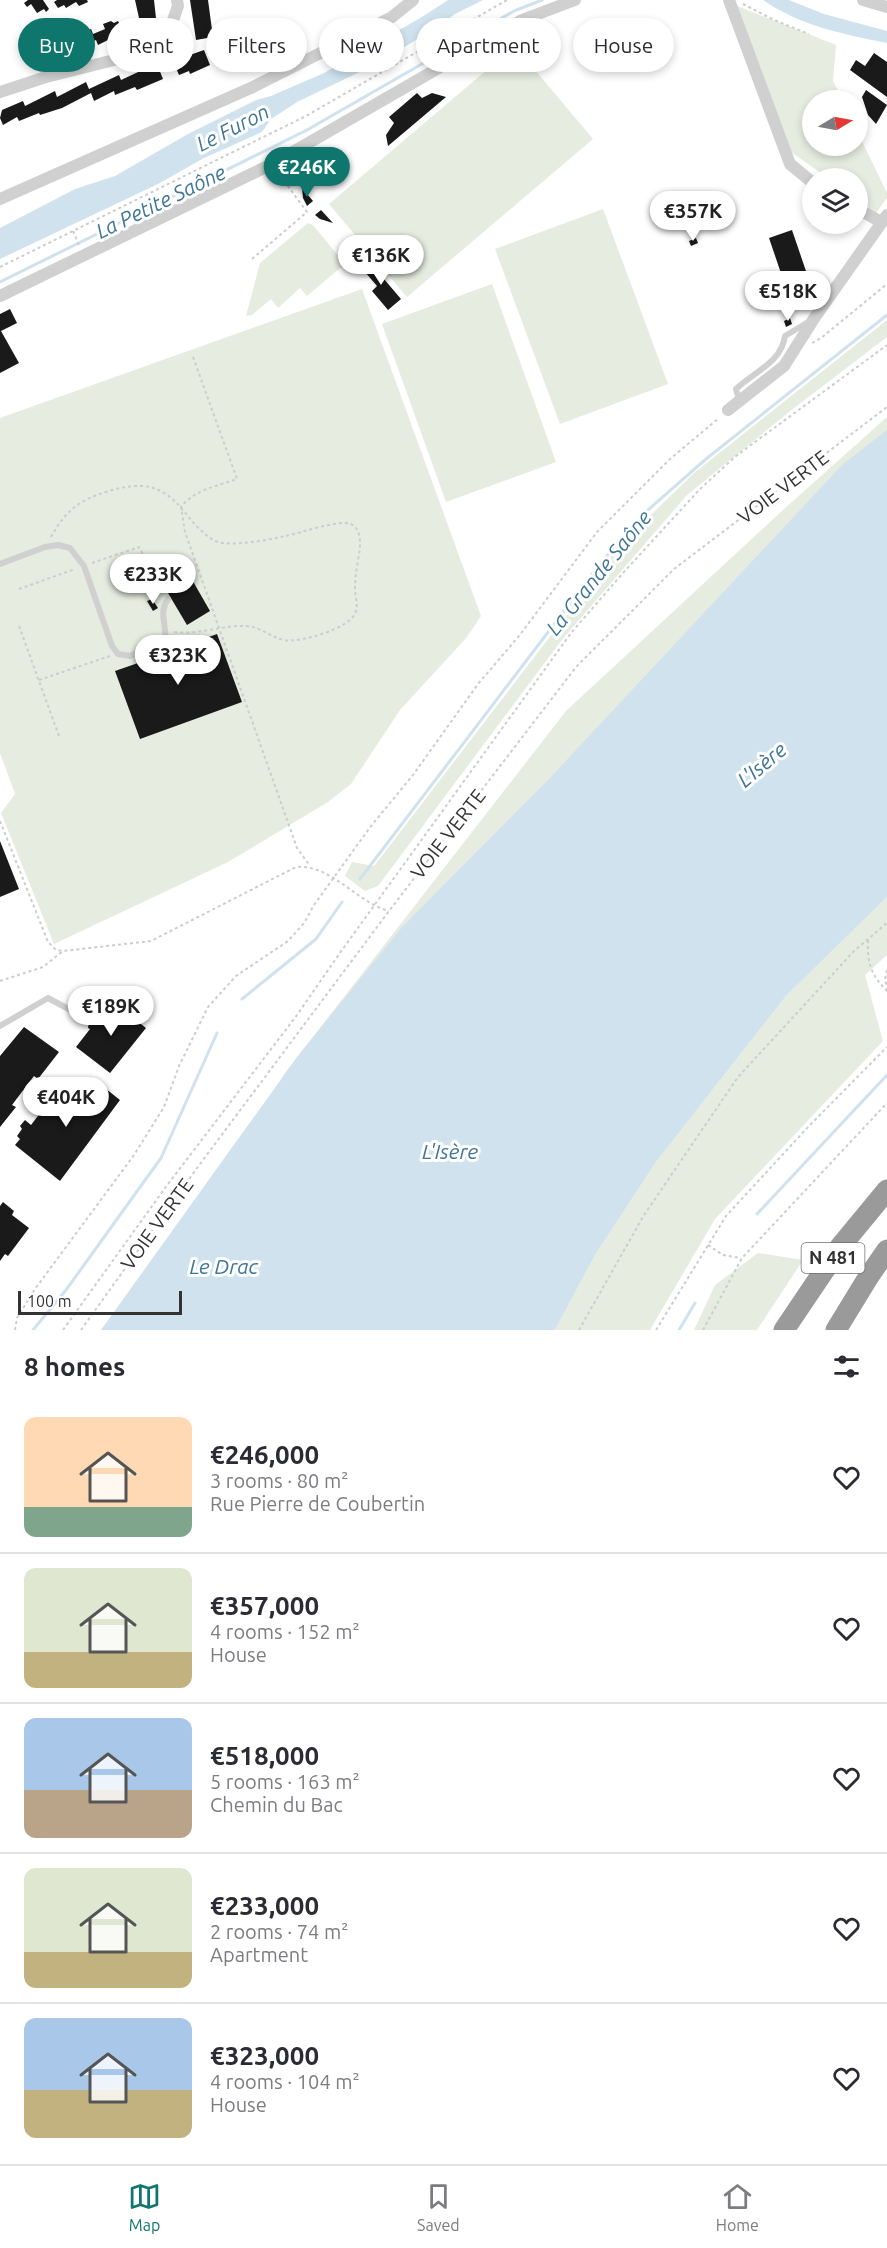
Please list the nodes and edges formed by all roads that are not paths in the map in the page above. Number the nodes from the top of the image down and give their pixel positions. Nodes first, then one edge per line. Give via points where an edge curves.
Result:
1 (177, 0) edge
2 (413, 0) edge
3 (576, 0) edge
4 (729, 0) edge
5 (863, 0) edge
6 (887, 7) edge
7 (0, 92) edge
8 (802, 174) edge
9 (0, 199) edge
10 (868, 212) edge
11 (884, 218) edge
12 (0, 296) edge
13 (815, 317) junction
14 (739, 400) junction
15 (728, 410) road end
16 (0, 564) edge
17 (168, 599) road end
18 (76, 1013) dead end
19 (0, 1026) edge
20 (887, 1190) edge
21 (887, 1196) edge
22 (887, 1250) edge
23 (784, 1330) edge
24 (802, 1330) edge
25 (837, 1330) edge

1 - 7 street via 167,37 134,55
2 - 9 street via 392,17 253,87
3 - 12 street via 522,20 272,164
4 - 8 street via 790,164
5 - 6 street
10 - 11 street
11 - 13 street
13 - 14 street via 784,366
13 - 14 lane via 785,336 777,358 736,389
14 - 15 street
16 - 17 lane via 45,547 70,548 84,566 118,654 130,656 163,642 166,634 162,614
18 - 19 lane via 48,998
20 - 23 highway, N 481 via 840,1247
21 - 24 highway
22 - 25 highway

